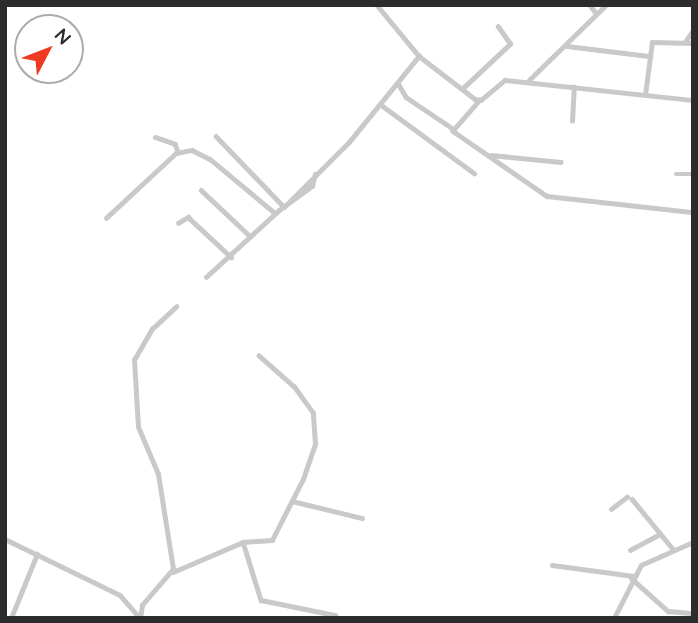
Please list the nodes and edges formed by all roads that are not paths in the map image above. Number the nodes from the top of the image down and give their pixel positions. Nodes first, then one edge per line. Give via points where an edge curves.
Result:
1 (377, 5) edge
2 (590, 5) edge
3 (606, 5) edge
4 (596, 13) junction
5 (498, 27) dead end
6 (693, 30) edge
7 (685, 42) junction
8 (693, 43) edge
9 (566, 46) junction
10 (650, 56) junction
11 (419, 57) junction
12 (399, 81) junction
13 (528, 81) junction
14 (574, 87) junction
15 (462, 89) junction
16 (645, 95) junction
17 (481, 100) junction
18 (693, 100) edge
19 (380, 104) junction
20 (572, 121) dead end
21 (452, 128) junction
22 (216, 136) dead end
23 (155, 138) dead end
24 (178, 152) junction
25 (490, 155) junction
26 (561, 162) dead end
27 (474, 173) dead end
28 (676, 174) dead end
29 (693, 174) edge
30 (201, 190) dead end
31 (284, 207) junction
32 (693, 212) edge
33 (275, 213) junction
34 (106, 218) dead end
35 (178, 223) dead end
36 (249, 235) dead end
37 (230, 257) junction
38 (206, 277) dead end
39 (176, 307) dead end
40 (259, 356) dead end
41 (292, 501) junction
42 (611, 509) dead end
43 (362, 518) dead end
44 (660, 534) junction
45 (5, 540) edge
46 (243, 542) junction
47 (693, 542) edge
48 (673, 549) junction
49 (630, 550) dead end
50 (37, 554) junction
51 (552, 565) dead end
52 (172, 572) junction
53 (632, 577) junction
54 (142, 605) junction
55 (132, 606) junction
56 (693, 613) edge
57 (335, 615) dead end
58 (11, 618) edge
59 (139, 618) edge
60 (614, 618) edge

1 - 11 street
2 - 4 street
3 - 4 street
4 - 9 street
5 - 15 street via 510,44
6 - 7 street
7 - 8 street
7 - 10 street via 654,40
9 - 10 street
9 - 13 street
10 - 16 street
11 - 12 street
11 - 15 street
12 - 19 street
12 - 21 street via 406,97
13 - 14 street
13 - 17 street via 503,81
14 - 16 street
14 - 20 street
15 - 17 street
16 - 18 street
17 - 21 street
19 - 27 street
19 - 31 street
21 - 25 street
22 - 31 street
23 - 24 street via 175,144
24 - 33 street via 192,150 210,159
24 - 34 street
25 - 26 street
25 - 32 street via 547,196
28 - 29 street
30 - 36 street
31 - 33 street
33 - 37 street
35 - 37 street via 188,217
37 - 38 street
39 - 52 street via 137,351 133,374 138,428 158,474
40 - 41 street via 294,387 313,412 315,444
41 - 43 street
41 - 46 street via 276,536
42 - 44 street via 630,498
44 - 48 street
44 - 49 street
45 - 50 street
46 - 52 street
46 - 57 street via 261,600
47 - 48 street
48 - 53 street via 641,565
50 - 55 street via 120,595
50 - 58 street
51 - 53 street
52 - 54 street
53 - 56 street via 668,611
53 - 60 street
54 - 55 street
54 - 59 street
55 - 59 street

